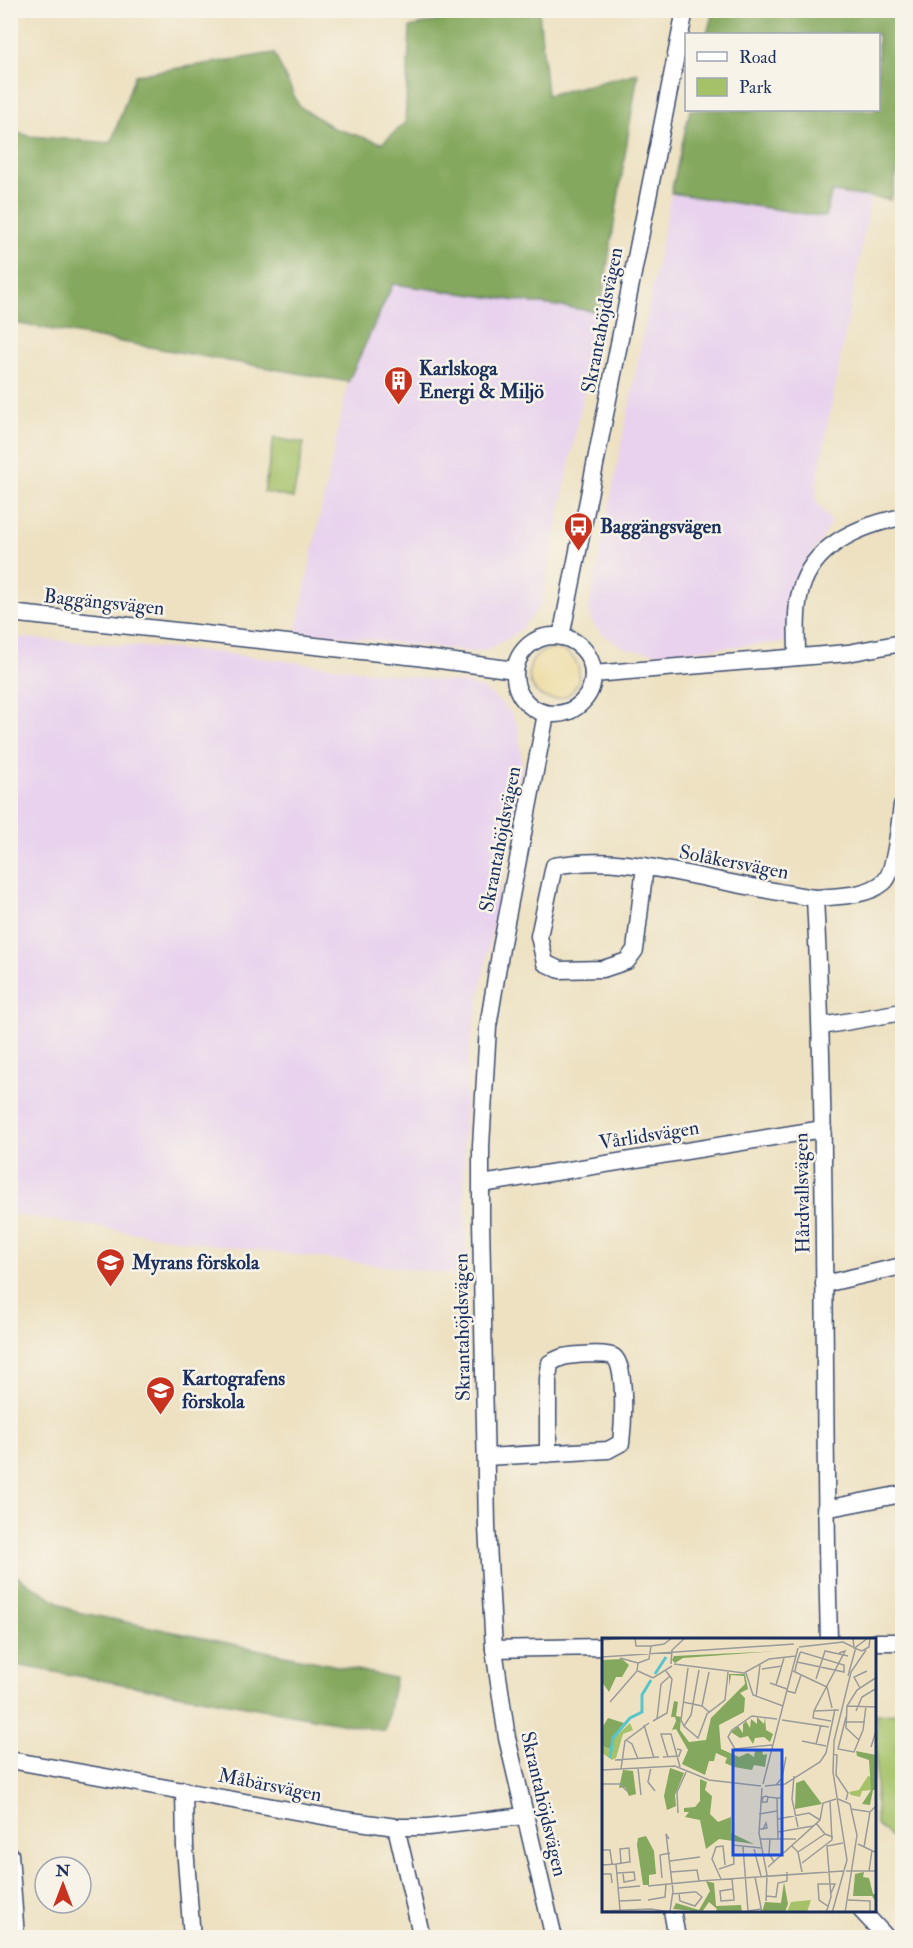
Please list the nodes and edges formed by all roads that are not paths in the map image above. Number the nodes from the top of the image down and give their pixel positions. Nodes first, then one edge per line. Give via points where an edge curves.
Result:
1 (685, 10) edge
2 (903, 517) edge
3 (10, 613) edge
4 (561, 637) junction
5 (903, 644) edge
6 (797, 657) junction
7 (515, 670) junction
8 (593, 674) junction
9 (546, 714) junction
10 (903, 805) edge
11 (645, 866) junction
12 (815, 898) junction
13 (903, 1012) edge
14 (822, 1026) junction
15 (823, 1129) junction
16 (482, 1184) junction
17 (903, 1266) edge
18 (824, 1284) junction
19 (548, 1454) junction
20 (486, 1457) junction
21 (903, 1494) edge
22 (825, 1509) junction
23 (828, 1638) edge
24 (877, 1642) edge
25 (903, 1642) edge
26 (602, 1647) edge
27 (494, 1649) junction
28 (10, 1760) edge
29 (184, 1790) junction
30 (524, 1816) junction
31 (396, 1827) junction
32 (10, 1854) edge
33 (672, 1912) edge
34 (862, 1912) edge
35 (16, 1938) edge
36 (192, 1938) edge
37 (422, 1938) edge
38 (554, 1938) edge
39 (676, 1938) edge
40 (887, 1938) edge

1 - 4 street, Skrantahöjdsvägen
2 - 6 street via 840,538 814,563 799,596
3 - 7 street, Baggängsvägen
4 - 7 street via 531,643 520,655
4 - 8 street via 583,649
5 - 6 street
6 - 8 street
7 - 9 street via 515,683 524,700
8 - 9 street via 590,691 578,706 559,714
9 - 16 street, Skrantahöjdsvägen via 488,1027
10 - 12 street via 886,881 870,891
11 - 11 street, Solåkersvägen via 612,862 554,866 539,936 545,963 560,970 603,969 627,961 635,950
11 - 12 street, Solåkersvägen
12 - 14 street, Hårdvallsvägen
13 - 14 street
14 - 15 street, Hårdvallsvägen
15 - 16 street, Vårlidsvägen
15 - 18 street, Hårdvallsvägen
16 - 20 street, Skrantahöjdsvägen
17 - 18 street
18 - 22 street, Hårdvallsvägen
19 - 19 street via 608,1450 621,1443 621,1369 615,1358 608,1354 564,1357 550,1363
19 - 20 street
20 - 27 street, Skrantahöjdsvägen
21 - 22 street
22 - 23 street, Hårdvallsvägen
24 - 25 street
26 - 27 street
27 - 30 street, Skrantahöjdsvägen
28 - 29 street, Måbärsvägen
29 - 31 street, Måbärsvägen
29 - 36 street
30 - 31 street, Måbärsvägen
30 - 38 street, Skrantahöjdsvägen
31 - 37 street
32 - 35 street
33 - 39 street
34 - 40 street

